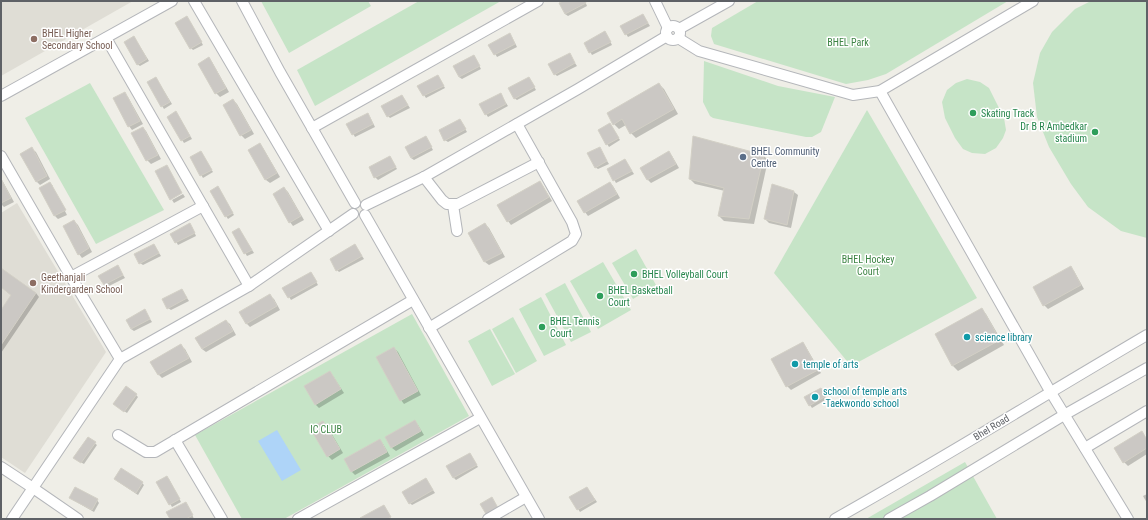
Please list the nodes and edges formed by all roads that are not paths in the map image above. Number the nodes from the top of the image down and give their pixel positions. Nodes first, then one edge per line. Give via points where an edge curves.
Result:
1 (172, 1) edge
2 (194, 1) edge
3 (242, 1) edge
4 (538, 1) edge
5 (655, 1) edge
6 (729, 1) edge
7 (1033, 1) edge
8 (668, 32) junction
9 (679, 34) junction
10 (106, 38) junction
11 (880, 91) junction
12 (1, 96) edge
13 (517, 124) junction
14 (312, 128) junction
15 (1, 156) edge
16 (539, 162) junction
17 (424, 177) junction
18 (355, 203) junction
19 (453, 205) junction
20 (203, 206) junction
21 (365, 210) junction
22 (353, 214) junction
23 (329, 231) junction
24 (457, 231) dead end
25 (71, 277) junction
26 (248, 286) junction
27 (413, 300) junction
28 (429, 328) junction
29 (1147, 335) edge
30 (120, 359) junction
31 (1147, 368) edge
32 (1050, 391) junction
33 (1147, 411) edge
34 (1064, 415) junction
35 (480, 418) junction
36 (118, 435) dead end
37 (176, 440) junction
38 (1085, 448) junction
39 (1, 467) edge
40 (33, 488) junction
41 (526, 497) junction
42 (12, 519) edge
43 (78, 519) edge
44 (222, 519) edge
45 (298, 519) edge
46 (488, 519) edge
47 (539, 519) edge
48 (835, 519) edge
49 (889, 519) edge
50 (1128, 519) edge

1 - 10 street
2 - 23 street
3 - 14 street
4 - 14 street
5 - 8 street
6 - 9 street
7 - 11 street
8 - 9 street via 671,26 675,26
8 - 13 street
9 - 11 street via 698,52 853,96
10 - 12 street
10 - 20 street
11 - 32 street
13 - 16 street
13 - 17 street
14 - 18 street
15 - 25 street
16 - 19 street via 464,202
16 - 28 street via 572,222 576,234 572,241
17 - 19 street via 442,200
17 - 21 street
18 - 21 street via 362,202
18 - 22 street via 352,207
19 - 24 street
20 - 25 street
20 - 26 street
21 - 22 street via 362,216 357,217
21 - 27 street
22 - 23 street
23 - 26 street
25 - 30 street
26 - 30 street
27 - 28 street
27 - 37 street
28 - 35 street
29 - 32 street, Bhel Road
30 - 40 street
31 - 34 street
32 - 34 street
32 - 48 street, Bhel Road
33 - 38 street
34 - 38 street
34 - 49 street
35 - 41 street
35 - 45 street
36 - 37 street via 146,452 156,452
37 - 44 street
38 - 50 street
39 - 40 street
40 - 42 street
40 - 43 street
41 - 46 street
41 - 47 street

